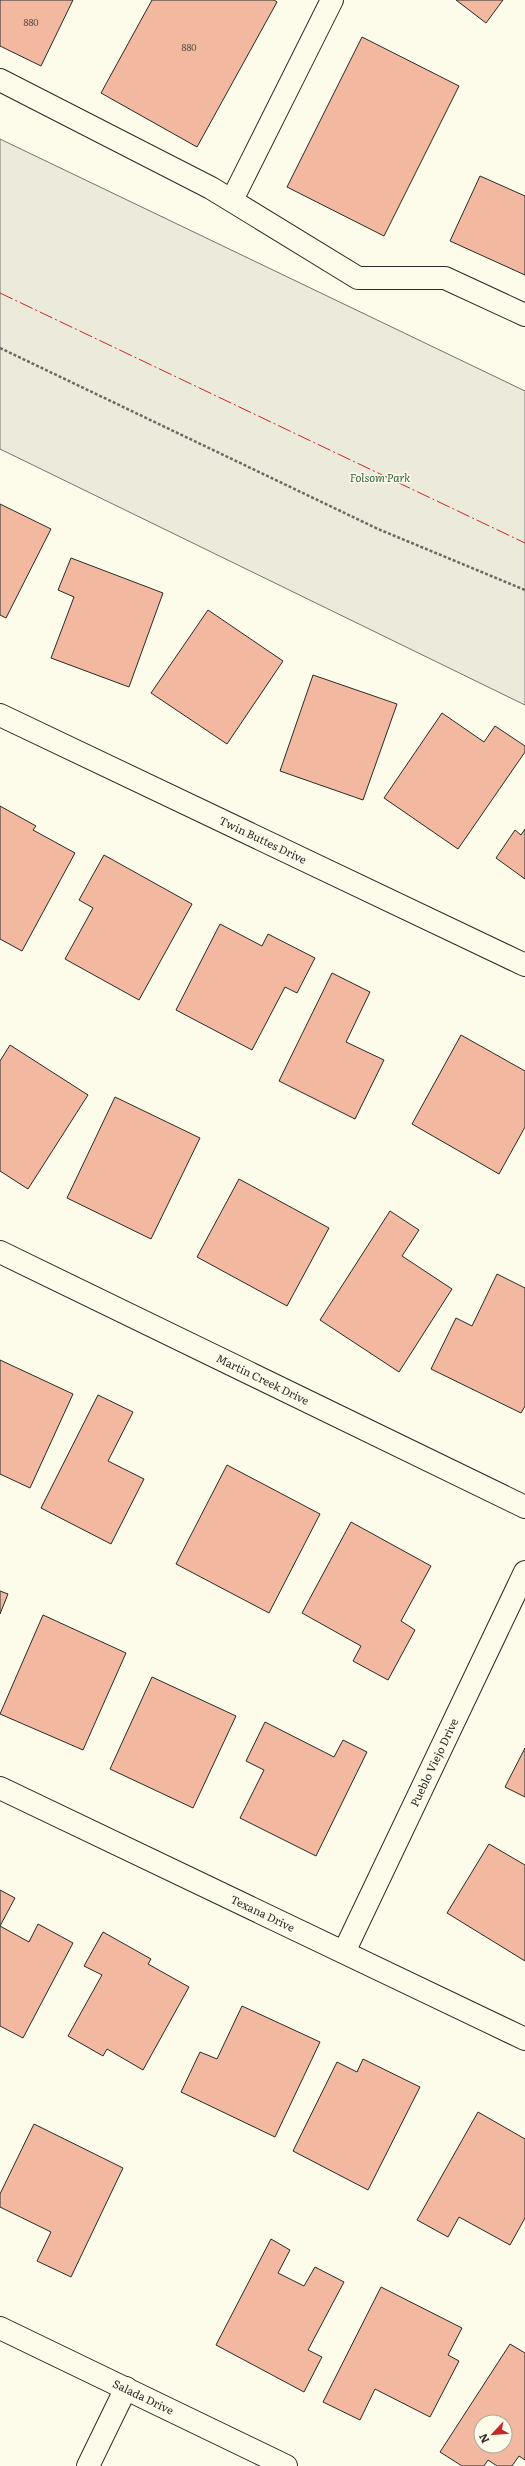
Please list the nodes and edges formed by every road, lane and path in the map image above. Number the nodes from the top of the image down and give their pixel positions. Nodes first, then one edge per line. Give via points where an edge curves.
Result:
1 (332, 0) edge
2 (0, 80) edge
3 (232, 200) junction
4 (525, 315) edge
5 (0, 348) edge
6 (525, 590) edge
7 (0, 715) edge
8 (525, 965) edge
9 (0, 1252) edge
10 (525, 1507) edge
11 (525, 1572) edge
12 (0, 1788) edge
13 (344, 1952) junction
14 (525, 2039) edge
15 (0, 2328) edge
16 (126, 2388) junction
17 (88, 2466) edge
18 (286, 2466) edge

1 - 3 street
2 - 3 street
3 - 4 street via 358,278 445,278
5 - 6 path via 378,529
7 - 8 street, Twin Buttes Drive
9 - 10 street, Martin Creek Drive
11 - 13 street, Pueblo Viejo Drive
12 - 13 street, Texana Drive
13 - 14 street, Texana Drive
15 - 16 street, Salada Drive
16 - 17 street
16 - 18 street, Salada Drive

